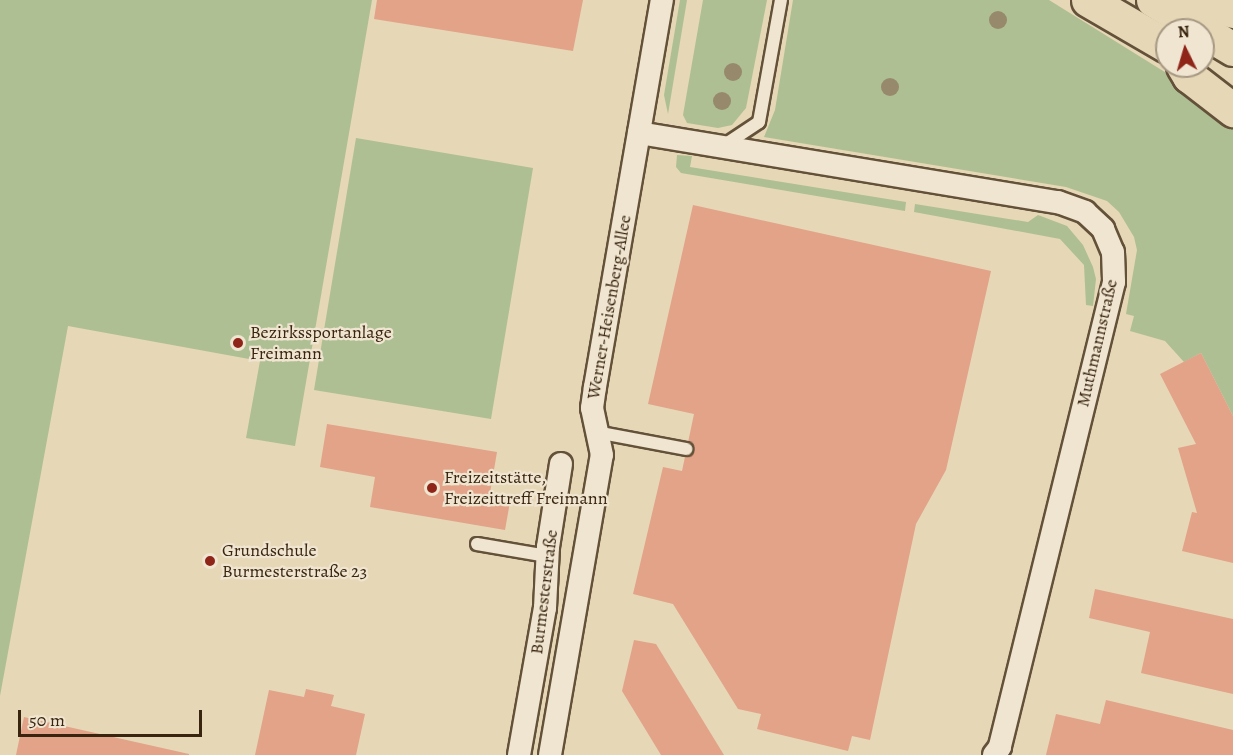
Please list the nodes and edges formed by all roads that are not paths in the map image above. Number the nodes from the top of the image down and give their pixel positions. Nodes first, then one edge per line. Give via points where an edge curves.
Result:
1 (662, 0) edge
2 (781, 0) edge
3 (1088, 0) edge
4 (1153, 0) edge
5 (1199, 0) edge
6 (1233, 11) edge
7 (1182, 18) edge
8 (1215, 38) edge
9 (1155, 39) edge
10 (1233, 50) edge
11 (1215, 71) edge
12 (1192, 78) edge
13 (1233, 80) edge
14 (1233, 110) edge
15 (639, 133) junction
16 (722, 147) junction
17 (596, 432) junction
18 (686, 449) dead end
19 (561, 464) dead end
20 (477, 544) dead end
21 (547, 556) junction
22 (999, 752) edge
23 (519, 755) edge
24 (550, 755) edge

1 - 15 street, Werner-Heisenberg-Allee
2 - 16 lane via 759,122
3 - 9 highway
4 - 7 highway
5 - 6 highway
8 - 10 highway
11 - 13 highway
12 - 14 highway
15 - 16 street, Muthmannstraße
15 - 17 street, Werner-Heisenberg-Allee via 593,397
16 - 22 street, Muthmannstraße via 1058,202 1085,212 1103,230 1113,252 1114,282
17 - 18 lane
17 - 24 street, Werner-Heisenberg-Allee via 602,455
19 - 21 street, Burmesterstraße
20 - 21 lane
21 - 23 street, Burmesterstraße via 545,608

